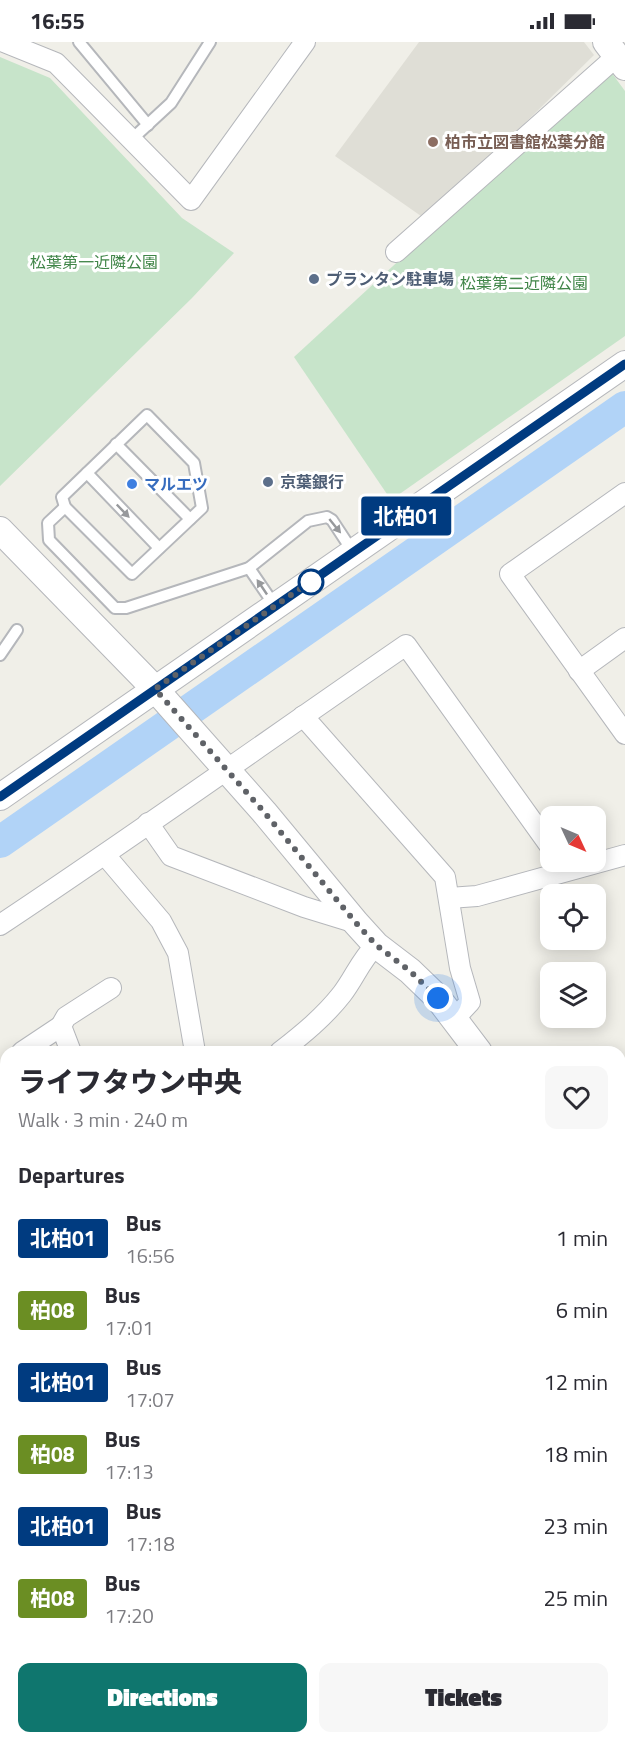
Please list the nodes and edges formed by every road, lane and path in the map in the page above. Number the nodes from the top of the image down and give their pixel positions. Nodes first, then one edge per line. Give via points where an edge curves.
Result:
1 (4, 42) edge
2 (79, 42) edge
3 (210, 42) edge
4 (306, 42) edge
5 (616, 55) edge
6 (148, 125) junction
7 (131, 140) junction
8 (396, 252) dead end
9 (625, 364) edge
10 (116, 444) junction
11 (87, 473) junction
12 (625, 493) edge
13 (65, 507) junction
14 (190, 519) junction
15 (0, 530) edge
16 (159, 548) junction
17 (353, 552) junction
18 (249, 568) junction
19 (275, 606) junction
20 (17, 630) dead end
21 (625, 638) edge
22 (0, 655) edge
23 (579, 670) junction
24 (162, 698) junction
25 (303, 716) junction
26 (625, 734) edge
27 (225, 769) junction
28 (0, 797) edge
29 (148, 823) junction
30 (540, 832) edge
31 (105, 855) junction
32 (625, 855) edge
33 (606, 858) edge
34 (547, 872) edge
35 (449, 898) junction
36 (356, 923) junction
37 (0, 925) edge
38 (376, 945) junction
39 (111, 988) dead end
40 (455, 1018) junction
41 (61, 1026) junction
42 (31, 1046) edge
43 (69, 1046) edge
44 (194, 1046) edge
45 (288, 1046) edge
46 (475, 1046) edge

1 - 7 street via 56,63
2 - 6 lane
3 - 6 lane via 171,104
4 - 7 street via 191,200
5 - 8 street
6 - 7 lane
9 - 17 street
10 - 11 lane
10 - 14 lane
10 - 14 lane via 147,415 195,463 202,508
11 - 13 lane via 62,497
11 -> 16 lane
12 - 23 street via 510,574
13 - 16 lane via 132,574
13 - 18 lane via 48,523 49,540 116,608
14 - 16 lane
15 - 24 street
18 -> 17 lane via 308,521 327,517
17 - 19 street
19 -> 18 lane
19 - 24 street
20 - 22 lane
21 - 23 street
23 - 26 street
24 - 27 street
24 - 28 street
25 - 27 street
25 - 30 street via 406,645
25 - 35 street via 445,878
27 - 29 street
27 - 36 street
29 - 31 street
29 - 36 street via 171,856
31 - 37 street
31 - 44 street via 161,921 178,953
32 - 33 street
34 - 35 street via 477,896
35 - 40 street via 460,968 470,1002
36 - 38 street
38 - 40 street via 410,971
38 - 45 street via 361,960 330,1008
39 - 41 street via 66,1017
40 - 46 street
41 - 42 street
41 - 43 street

